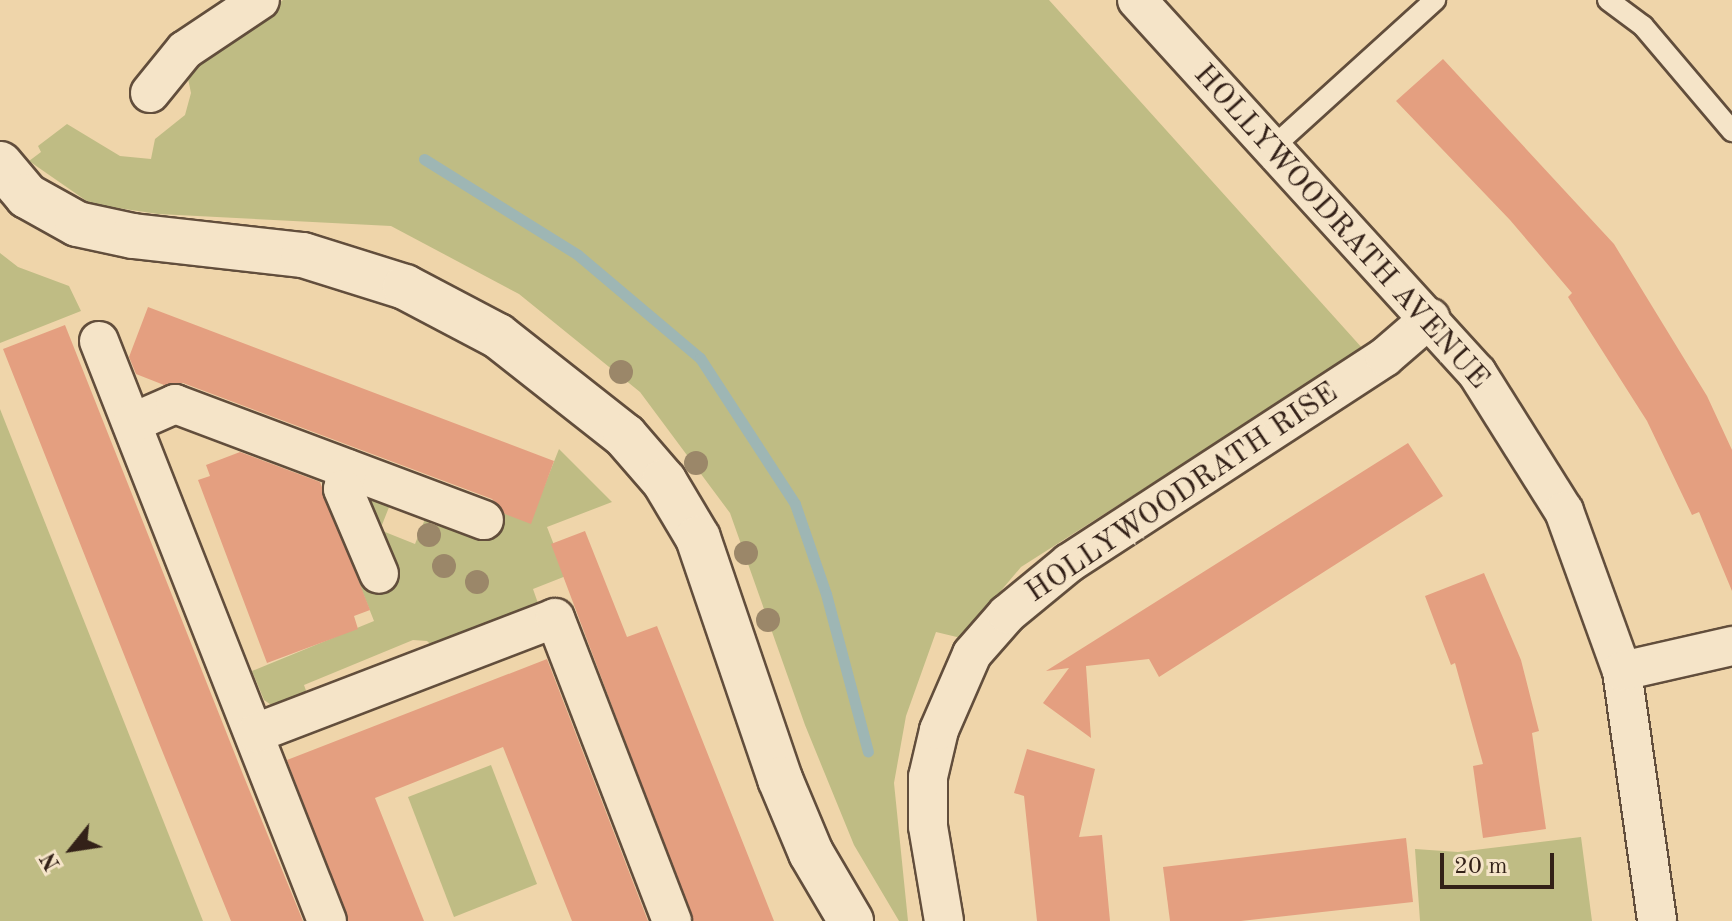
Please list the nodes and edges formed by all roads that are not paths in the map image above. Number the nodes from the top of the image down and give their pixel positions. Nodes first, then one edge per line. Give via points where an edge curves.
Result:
1 (260, 0) edge
2 (1137, 0) edge
3 (1435, 0) edge
4 (1608, 0) edge
5 (150, 93) dead end
6 (1732, 131) edge
7 (1273, 147) junction
8 (0, 164) edge
9 (1430, 318) junction
10 (99, 341) dead end
11 (132, 423) junction
12 (347, 469) junction
13 (484, 520) dead end
14 (379, 574) dead end
15 (1732, 646) edge
16 (1622, 671) junction
17 (256, 733) junction
18 (839, 917) edge
19 (327, 921) edge
20 (672, 921) edge
21 (944, 921) edge
22 (1657, 921) edge

1 - 5 street via 185,50
2 - 7 street, HOLLYWOODRATH AVENUE
3 - 7 lane
4 - 6 lane via 1643,26
7 - 9 street, HOLLYWOODRATH AVENUE
8 - 18 main road via 27,196 77,224 133,236 303,255 405,287 498,336 625,436 664,481 698,538 780,779
9 - 16 street, HOLLYWOODRATH AVENUE via 1477,373 1564,511
9 - 21 street, HOLLYWOODRATH RISE via 1385,357 1069,563 1007,614 972,654 939,730 928,777 928,826
10 - 11 street
11 - 12 street via 175,404
11 - 17 street
12 - 13 street
12 - 14 street via 343,489
15 - 16 street
16 - 22 street, HOLLYWOODRATH AVENUE
17 - 19 street
17 - 20 street via 555,618

